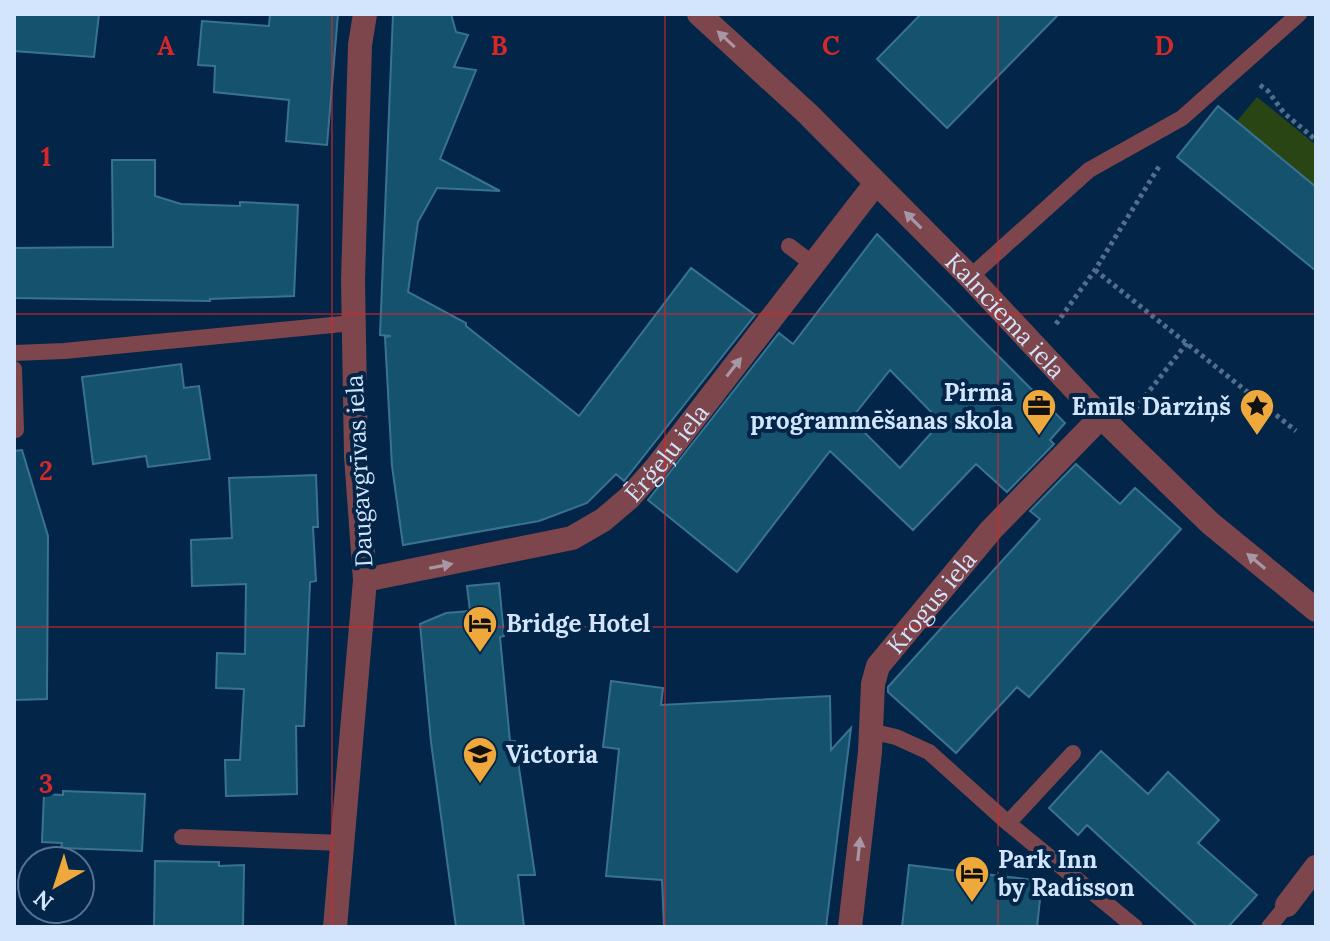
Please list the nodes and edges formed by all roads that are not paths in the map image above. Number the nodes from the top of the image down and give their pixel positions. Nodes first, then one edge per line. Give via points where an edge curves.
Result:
1 (365, 14) edge
2 (699, 14) edge
3 (1299, 14) edge
4 (876, 183) junction
5 (789, 246) dead end
6 (813, 264) junction
7 (970, 277) junction
8 (353, 323) junction
9 (14, 353) edge
10 (14, 369) edge
11 (1101, 417) junction
12 (16, 430) dead end
13 (365, 580) junction
14 (1316, 610) edge
15 (870, 731) junction
16 (1073, 753) dead end
17 (1008, 823) junction
18 (182, 837) dead end
19 (343, 843) junction
20 (1316, 867) edge
21 (1287, 905) joint
22 (335, 927) edge
23 (850, 927) edge
24 (1135, 927) edge
25 (1269, 927) edge

1 - 8 street, Daugavgrīvas iela
4 -> 2 street, Kalnciema iela
3 - 7 lane via 1182,118 1089,170
4 - 6 street, Ērģeļu iela
7 -> 4 street, Kalnciema iela
5 - 6 lane
13 -> 6 street, Ērģeļu iela via 541,546 572,538 603,520 655,469
7 - 11 street, Kalnciema iela
8 - 9 lane
8 - 13 street, Daugavgrīvas iela
10 - 12 lane
14 -> 11 street, Kalnciema iela via 1210,523
11 - 15 street, Krogus iela via 991,530 888,651 873,684
13 - 19 street, Daugavgrīvas iela
15 - 17 lane via 929,752
23 -> 15 street, Krogus iela
16 - 17 lane
17 - 24 lane
18 - 19 lane
19 - 22 street, Daugavgrīvas iela
20 - 21 street
21 - 25 lane

